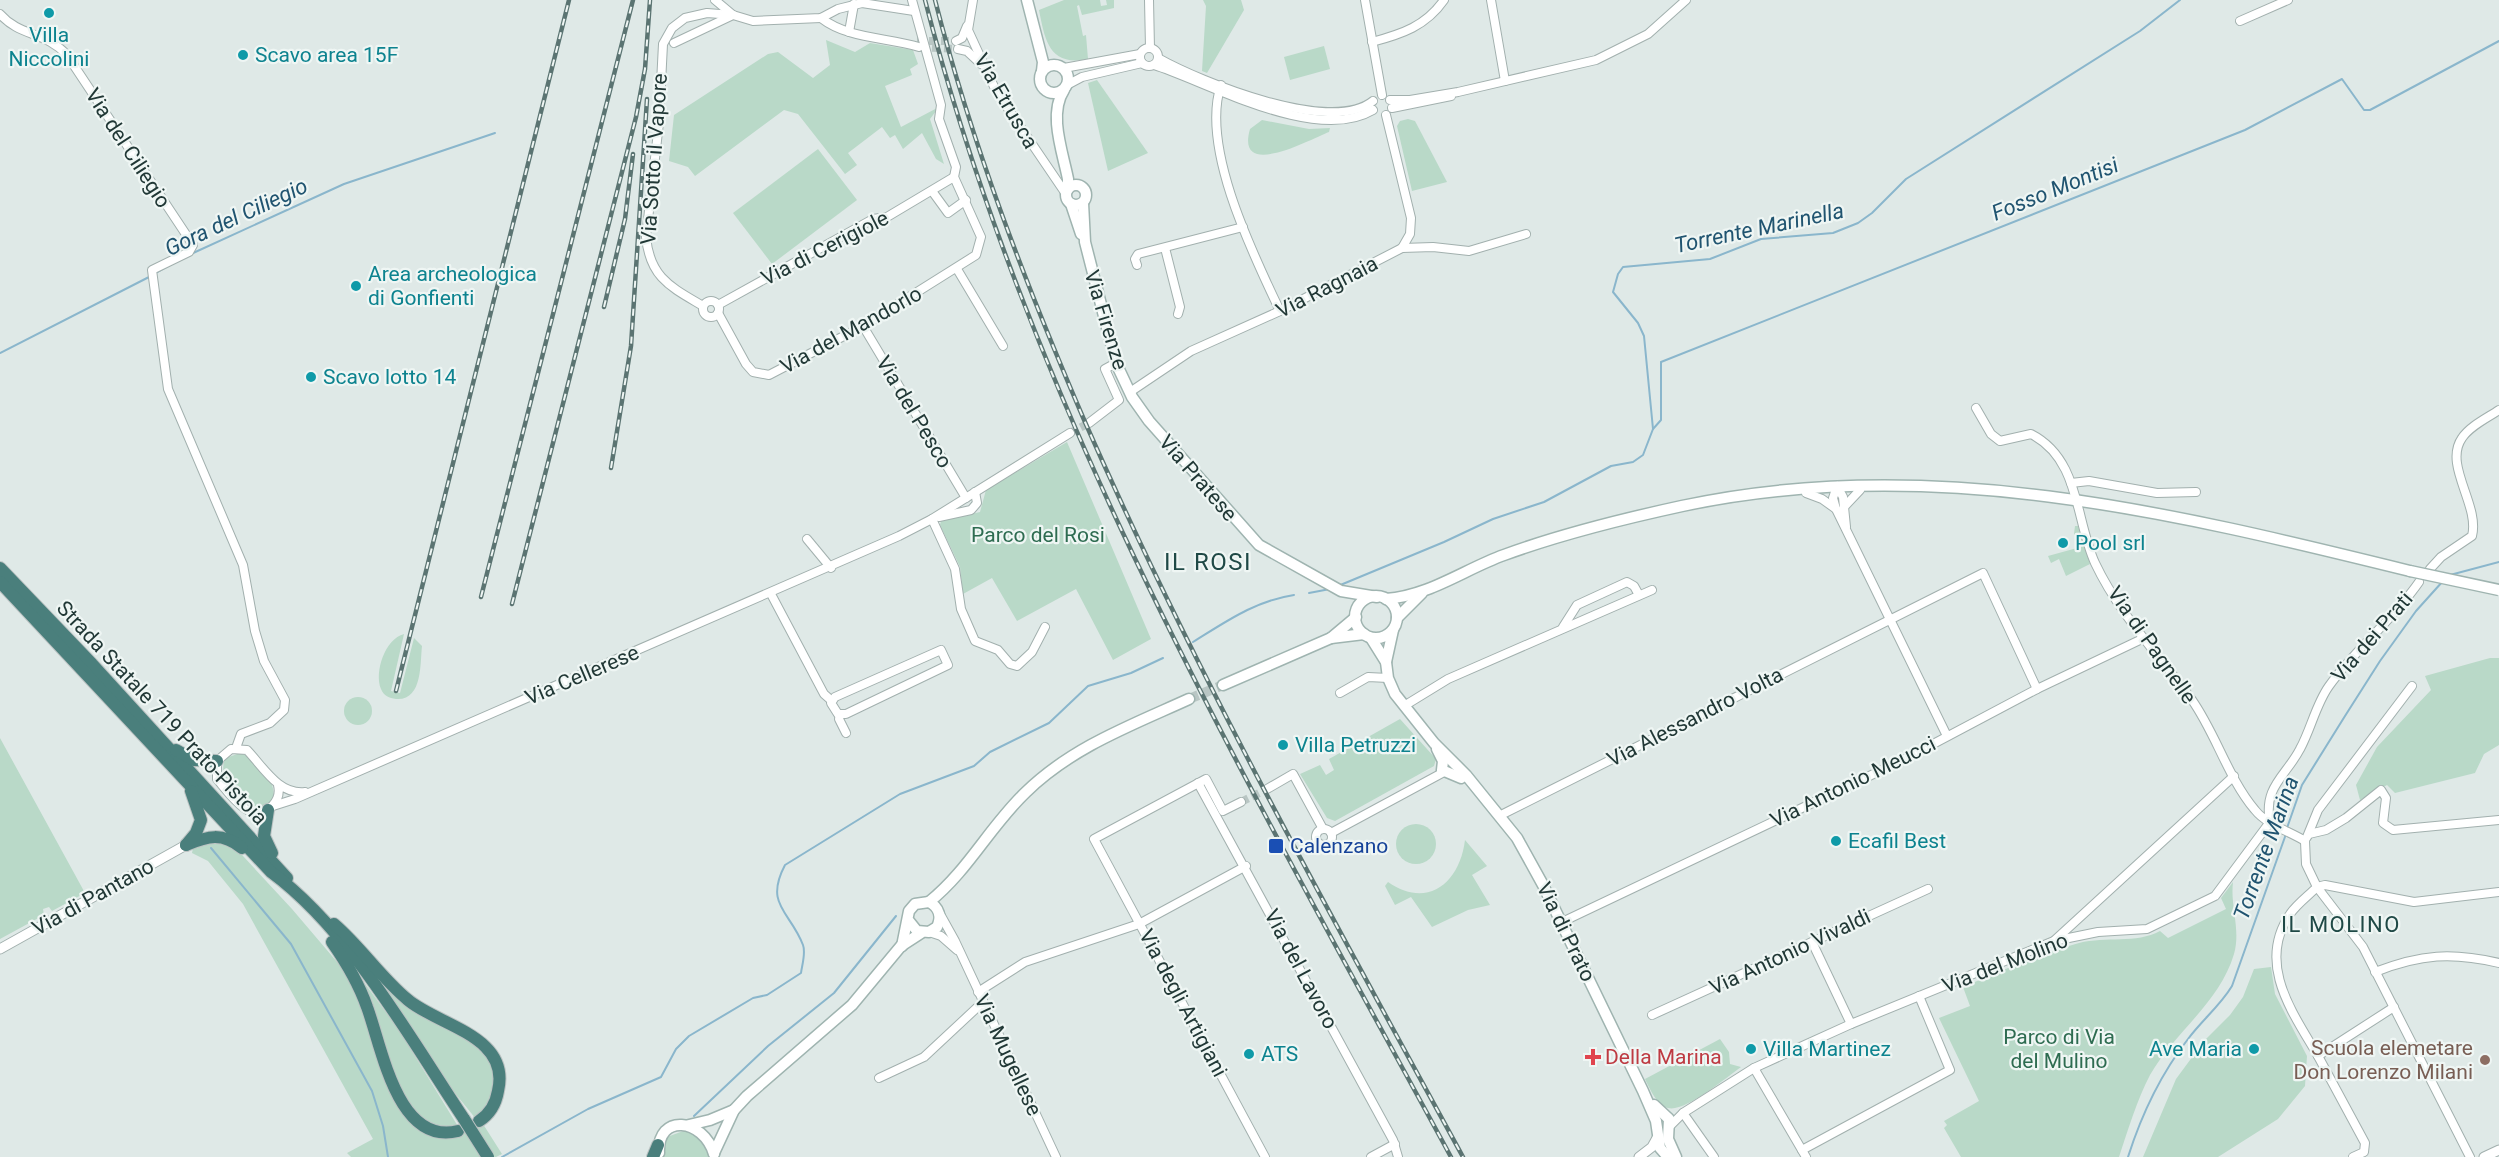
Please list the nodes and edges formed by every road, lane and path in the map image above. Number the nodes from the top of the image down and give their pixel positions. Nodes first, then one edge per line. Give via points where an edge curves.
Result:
1 (714, 0) edge
2 (912, 0) edge
3 (1027, 0) edge
4 (1149, 0) edge
5 (1365, 0) edge
6 (1444, 0) edge
7 (1491, 0) edge
8 (1686, 0) edge
9 (2288, 0) edge
10 (972, 2) edge
11 (854, 4) junction
12 (914, 11) junction
13 (707, 13) junction
14 (0, 14) edge
15 (733, 15) junction
16 (821, 18) junction
17 (2240, 21) dead end
18 (849, 32) junction
19 (1035, 34) junction
20 (1372, 42) junction
21 (674, 43) dead end
22 (918, 44) tunnel mouth
23 (1150, 48) junction
24 (1140, 54) junction
25 (1156, 62) junction
26 (1142, 63) junction
27 (1060, 67) junction
28 (1042, 71) junction
29 (988, 74) junction
30 (1505, 81) junction
31 (1043, 87) junction
32 (1065, 87) junction
33 (1220, 88) junction
34 (1382, 95) junction
35 (1373, 101) junction
36 (1389, 108) junction
37 (1373, 110) junction
38 (1057, 115) junction
39 (1064, 159) junction
40 (954, 177) junction
41 (1080, 186) junction
42 (932, 191) junction
43 (1067, 191) junction
44 (966, 200) junction
45 (1083, 203) junction
46 (1071, 204) junction
47 (1243, 227) junction
48 (1526, 234) dead end
49 (1085, 242) junction
50 (1165, 248) junction
51 (1398, 250) junction
52 (1137, 265) dead end
53 (957, 269) junction
54 (703, 306) junction
55 (1280, 311) junction
56 (716, 312) junction
57 (1179, 314) dead end
58 (862, 327) junction
59 (1003, 346) dead end
60 (1116, 363) junction
61 (1131, 394) junction
62 (1976, 408) dead end
63 (2499, 410) edge
64 (1089, 423) tunnel mouth
65 (1070, 433) tunnel mouth
66 (2072, 483) junction
67 (1900, 486) junction
68 (1838, 490) junction
69 (1860, 490) junction
70 (975, 492) junction
71 (2196, 492) dead end
72 (1776, 493) junction
73 (1806, 493) junction
74 (966, 498) junction
75 (2078, 498) junction
76 (1840, 508) junction
77 (932, 519) junction
78 (807, 539) dead end
79 (0, 568) edge
80 (831, 568) junction
81 (2430, 569) dead end
82 (0, 582) edge
83 (2419, 582) dead end
84 (1337, 589) junction
85 (1652, 590) dead end
86 (2499, 590) edge
87 (1424, 591) junction
88 (771, 594) junction
89 (1639, 595) junction
90 (1381, 598) junction
91 (1572, 613) junction
92 (1356, 615) junction
93 (1397, 618) junction
94 (1890, 619) junction
95 (1581, 621) junction
96 (1045, 627) dead end
97 (1393, 630) junction
98 (1560, 631) junction
99 (1368, 636) junction
100 (1331, 638) junction
101 (2142, 639) junction
102 (1386, 662) junction
103 (897, 670) junction
104 (1388, 678) junction
105 (903, 685) junction
106 (1222, 685) tunnel mouth
107 (2412, 686) dead end
108 (2037, 689) junction
109 (1340, 693) dead end
110 (842, 695) junction
111 (1189, 699) tunnel mouth
112 (832, 701) junction
113 (1404, 706) junction
114 (850, 711) junction
115 (840, 715) junction
116 (846, 733) dead end
117 (1947, 736) junction
118 (164, 742) junction
119 (236, 748) junction
120 (218, 761) junction
121 (1449, 766) junction
122 (2234, 776) junction
123 (185, 779) junction
124 (1198, 783) junction
125 (278, 785) junction
126 (1267, 789) tunnel mouth
127 (312, 791) junction
128 (1240, 802) tunnel mouth
129 (270, 808) junction
130 (1499, 816) junction
131 (2499, 820) edge
132 (2273, 823) junction
133 (1323, 829) junction
134 (1331, 833) junction
135 (2305, 838) junction
136 (186, 845) junction
137 (1246, 866) junction
138 (278, 872) junction
139 (949, 886) junction
140 (2317, 887) junction
141 (1928, 889) dead end
142 (2499, 892) edge
143 (929, 902) junction
144 (307, 903) junction
145 (939, 913) junction
146 (909, 921) junction
147 (1562, 922) junction
148 (1139, 924) junction
149 (925, 932) junction
150 (2054, 941) junction
151 (1812, 942) junction
152 (902, 946) junction
153 (0, 949) edge
154 (960, 954) junction
155 (2499, 963) edge
156 (2375, 972) junction
157 (978, 992) junction
158 (1919, 996) junction
159 (983, 1002) junction
160 (2394, 1007) junction
161 (1652, 1015) dead end
162 (1851, 1024) junction
163 (2318, 1056) junction
164 (1754, 1068) junction
165 (879, 1078) dead end
166 (734, 1110) junction
167 (1683, 1113) junction
168 (1664, 1119) junction
169 (479, 1121) dead end
170 (687, 1125) junction
171 (458, 1131) dead end
172 (1657, 1138) junction
173 (1395, 1144) junction
174 (2499, 1150) edge
175 (658, 1151) edge
176 (1667, 1151) edge
177 (1804, 1154) edge
178 (715, 1155) edge
179 (488, 1157) edge
180 (653, 1157) edge
181 (1056, 1157) edge
182 (1265, 1157) edge
183 (1371, 1157) edge
184 (1398, 1157) edge
185 (1640, 1157) edge
186 (1676, 1157) edge
187 (1714, 1157) edge
188 (2354, 1157) edge
189 (2470, 1157) edge
190 (2484, 1157) edge

1 - 13 street via 714,7
1 - 15 street
2 - 12 street
3 - 19 main road, Via Firenze
4 - 23 street
5 - 20 street
6 - 20 street via 1428,20 1413,29
7 - 30 street
8 - 30 street via 1648,34 1611,54
9 - 17 street
10 - 29 street, Via Etrusca via 968,30
10 - 29 street via 966,30 957,45
11 - 12 street
11 - 16 street
11 - 18 street
12 - 40 street via 941,105 939,119 956,166
13 - 15 street, Via Sotto il Vapore
13 - 54 street, Via Sotto il Vapore via 678,22 663,44 646,237 654,270 673,288
14 - 119 street, Via del Ciliegio via 10,25 51,40 67,55 193,246 152,273 168,389 243,565 264,661 285,700 281,714 262,728 241,734
15 - 16 street, Via Sotto il Vapore via 753,21
15 - 21 street
16 - 18 street via 832,27
18 - 22 street
19 - 27 main road, Via Firenze
19 - 28 main road, Via Firenze
20 - 34 street
23 - 24 street
23 - 25 street via 1157,52
24 - 26 street
24 - 27 street
25 - 26 street via 1147,66
25 - 33 street
26 - 32 street via 1082,77
27 - 28 main road via 1049,66
27 - 32 main road, Via Firenze via 1068,76
28 - 31 main road, Via Firenze
29 - 43 street, Via Etrusca via 1012,116
30 - 36 street via 1441,99
31 - 32 main road via 1055,93
31 - 38 main road, Via Firenze
32 - 38 main road, Via Firenze
33 - 35 street via 1285,108 1305,110 1353,111
33 - 37 street via 1284,114 1341,118
33 - 47 street via 1215,137
34 - 35 street
34 - 36 street
35 - 37 street
36 - 37 street via 1377,114
36 - 51 street, Via Ragnaia via 1412,218 1410,234
38 - 39 main road, Via Firenze
39 - 41 main road, Via Firenze
39 - 43 main road, Via Firenze
40 - 42 street, Via di Cerigiole
40 - 44 street
41 - 43 main road
41 - 45 main road, Via Firenze via 1086,194
42 - 44 street via 948,213
42 - 56 street, Via di Cerigiole via 887,217 873,219
43 - 46 main road, Via Firenze
44 - 53 street, Via del Mandorlo via 981,237 976,255
45 - 46 main road
45 - 49 main road, Via Firenze
46 - 49 main road, Via Firenze
47 - 50 street
47 - 55 street
48 - 51 street via 1469,250
49 - 60 main road, Via Firenze
50 - 52 street via 1138,254
50 - 57 street
51 - 55 street, Via Ragnaia
53 - 58 street, Via del Mandorlo
53 - 59 street
54 - 56 street, Via Sotto il Vapore via 705,315
54 - 56 street via 710,300
55 - 61 street, Via Ragnaia via 1191,351
56 - 58 street, Via del Mandorlo via 753,372 769,375
58 - 74 street, Via del Pesco
60 - 61 main road, Via Firenze
60 - 64 street via 1106,369 1119,400
61 - 84 main road, Via Pratese via 1174,452 1246,532 1272,554
62 - 66 street, Via di Pagnelle via 1991,434 2000,441 2031,434 2049,443
63 - 81 street via 2462,436 2457,446 2456,463 2474,516 2472,536
65 - 70 street, Via Cellerese
66 - 71 street via 2089,481 2157,492
66 - 75 street, Via di Pagnelle
67 - 68 main road via 1872,484
67 - 69 main road
67 - 75 main road via 2007,490
68 - 69 main road
68 - 72 main road
68 - 73 main road
68 - 76 street
69 - 76 street
70 - 74 street, Via Cellerese
70 - 77 street, Via Cellerese via 977,503 971,510
72 - 73 main road
72 - 87 main road via 1696,503 1624,519 1528,546
73 - 76 street
74 - 77 street, Via Cellerese
75 - 86 main road, bridge
75 - 101 street, Via di Pagnelle via 2095,563
76 - 94 street
77 - 80 street, Via Cellerese
77 - 96 street via 955,569 961,609 975,641 998,650 1017,666 1032,652
78 - 80 street
79 - 118 highway, Strada Statale 719 Prato-Pistoia
80 - 88 street, Via Cellerese
82 - 123 highway, Strada Statale 719 Prato-Pistoia
83 - 132 street, Via dei Prati via 2391,620 2327,688 2300,750 2271,793 2268,807
84 - 90 main road
84 - 92 main road, Via di Prato
85 - 89 street
87 - 90 main road
87 - 93 main road
88 - 112 street via 824,694
88 - 127 street, Via Cellerese
89 - 91 street via 1627,582 1577,605
89 - 95 street
90 - 92 main road via 1363,601
90 - 93 main road via 1395,609
91 - 95 street
91 - 98 street
92 - 99 main road, Via di Prato
92 - 100 main road
93 - 97 main road, Via di Prato
94 - 108 street, Via Alessandro Volta via 1983,573
94 - 117 street
94 - 130 street, Via Alessandro Volta
95 - 98 street
97 - 99 main road via 1381,638
97 - 102 main road, Via di Prato
98 - 113 street via 1448,679
99 - 100 main road
99 - 102 main road, Via di Prato
100 - 106 main road
101 - 108 street, Via Antonio Meucci
101 - 122 street, Via di Pagnelle via 2193,701
102 - 104 main road, Via di Prato
103 - 105 street
103 - 105 street via 941,650 948,665
103 - 110 street
104 - 109 street via 1368,677
104 - 113 main road, Via di Prato
105 - 114 street
107 - 135 street via 2319,810
108 - 117 street, Via Antonio Meucci
110 - 112 street
110 - 114 street via 851,702
111 - 139 main road via 1100,739 1052,770 1015,803
112 - 115 street via 833,710
113 - 121 main road, Via di Prato
114 - 115 street
115 - 116 street
117 - 147 street, Via Antonio Meucci
118 - 120 highway via 194,760
118 - 138 highway, Strada Statale 719 Prato-Pistoia
119 - 120 street
119 - 125 street via 247,750
120 - 129 street via 217,779 238,803 254,812
121 - 130 main road, Via di Prato
121 - 134 street
122 - 132 street, Via di Pagnelle via 2256,812
122 - 150 street
123 - 136 highway via 201,819
123 - 138 highway, Strada Statale 719 Prato-Pistoia
124 - 128 street via 1206,779 1223,811
124 - 137 street, Via del Lavoro
124 - 148 street via 1094,839
125 - 127 street via 295,793
125 - 129 street via 279,796
126 - 133 street via 1293,774
127 - 129 street
129 - 138 highway via 264,836
130 - 147 main road, Via di Prato via 1517,838
131 - 135 street via 2393,830 2383,823 2386,798 2381,790 2346,818
132 - 135 street
132 - 150 street, Via del Molino via 2216,896 2147,929 2098,932
133 - 134 street
133 - 134 street via 1316,834 1319,844 1330,843
135 - 140 street via 2306,864
136 - 138 highway via 206,837 225,837
136 - 153 street, Via di Pantano
137 - 148 street, Via degli Artigiani
137 - 173 street, Via del Lavoro
138 - 144 highway, Strada Statale 719 Prato-Pistoia
139 - 143 main road
139 - 145 main road
140 - 142 street via 2325,885 2414,902
140 - 156 street via 2363,946
140 - 163 street via 2290,914 2276,966 2284,997
141 - 151 street, Via Antonio Vivaldi
143 - 145 main road
143 - 146 main road via 912,907
144 - 169 highway via 351,940 408,1001 469,1034 490,1051 497,1064 499,1086 490,1110
144 - 171 highway via 362,994 407,1112 435,1131
144 - 179 highway, Strada Statale 719 Prato-Pistoia, bridge via 374,985
145 - 149 main road via 937,927
145 - 154 street, Via Mugellese
146 - 149 main road via 913,928
146 - 152 main road
147 - 168 main road, Via di Prato via 1643,1092
148 - 157 street via 1025,962
148 - 182 street, Via degli Artigiani
149 - 152 main road
149 - 154 street, Via Mugellese via 941,936
150 - 158 street, Via del Molino
151 - 161 street, Via Antonio Vivaldi
151 - 162 street
152 - 166 main road via 852,1005 771,1073
154 - 157 street, Via Mugellese
155 - 156 street via 2444,954 2409,960
156 - 160 street
157 - 159 street, Via Mugellese
158 - 162 street, Via del Molino
158 - 177 street via 1950,1070
159 - 165 street via 924,1057
159 - 181 street, Via Mugellese
160 - 163 street
160 - 189 street
162 - 164 street, Via del Molino
163 - 188 street via 2365,1143 2364,1152
164 - 167 street, Via del Molino
164 - 177 street
166 - 170 main road
166 - 178 main road
167 - 168 street, Via del Molino
167 - 187 street
168 - 172 main road, Via di Prato
168 - 176 main road, Via di Prato
170 - 175 main road via 670,1128
170 - 178 main road via 706,1136
172 - 176 main road, Via di Prato via 1659,1148
172 - 185 street
173 - 183 street
173 - 184 street, Via del Lavoro
174 - 190 street
175 - 180 highway
176 - 185 street
176 - 186 main road, Via di Prato

